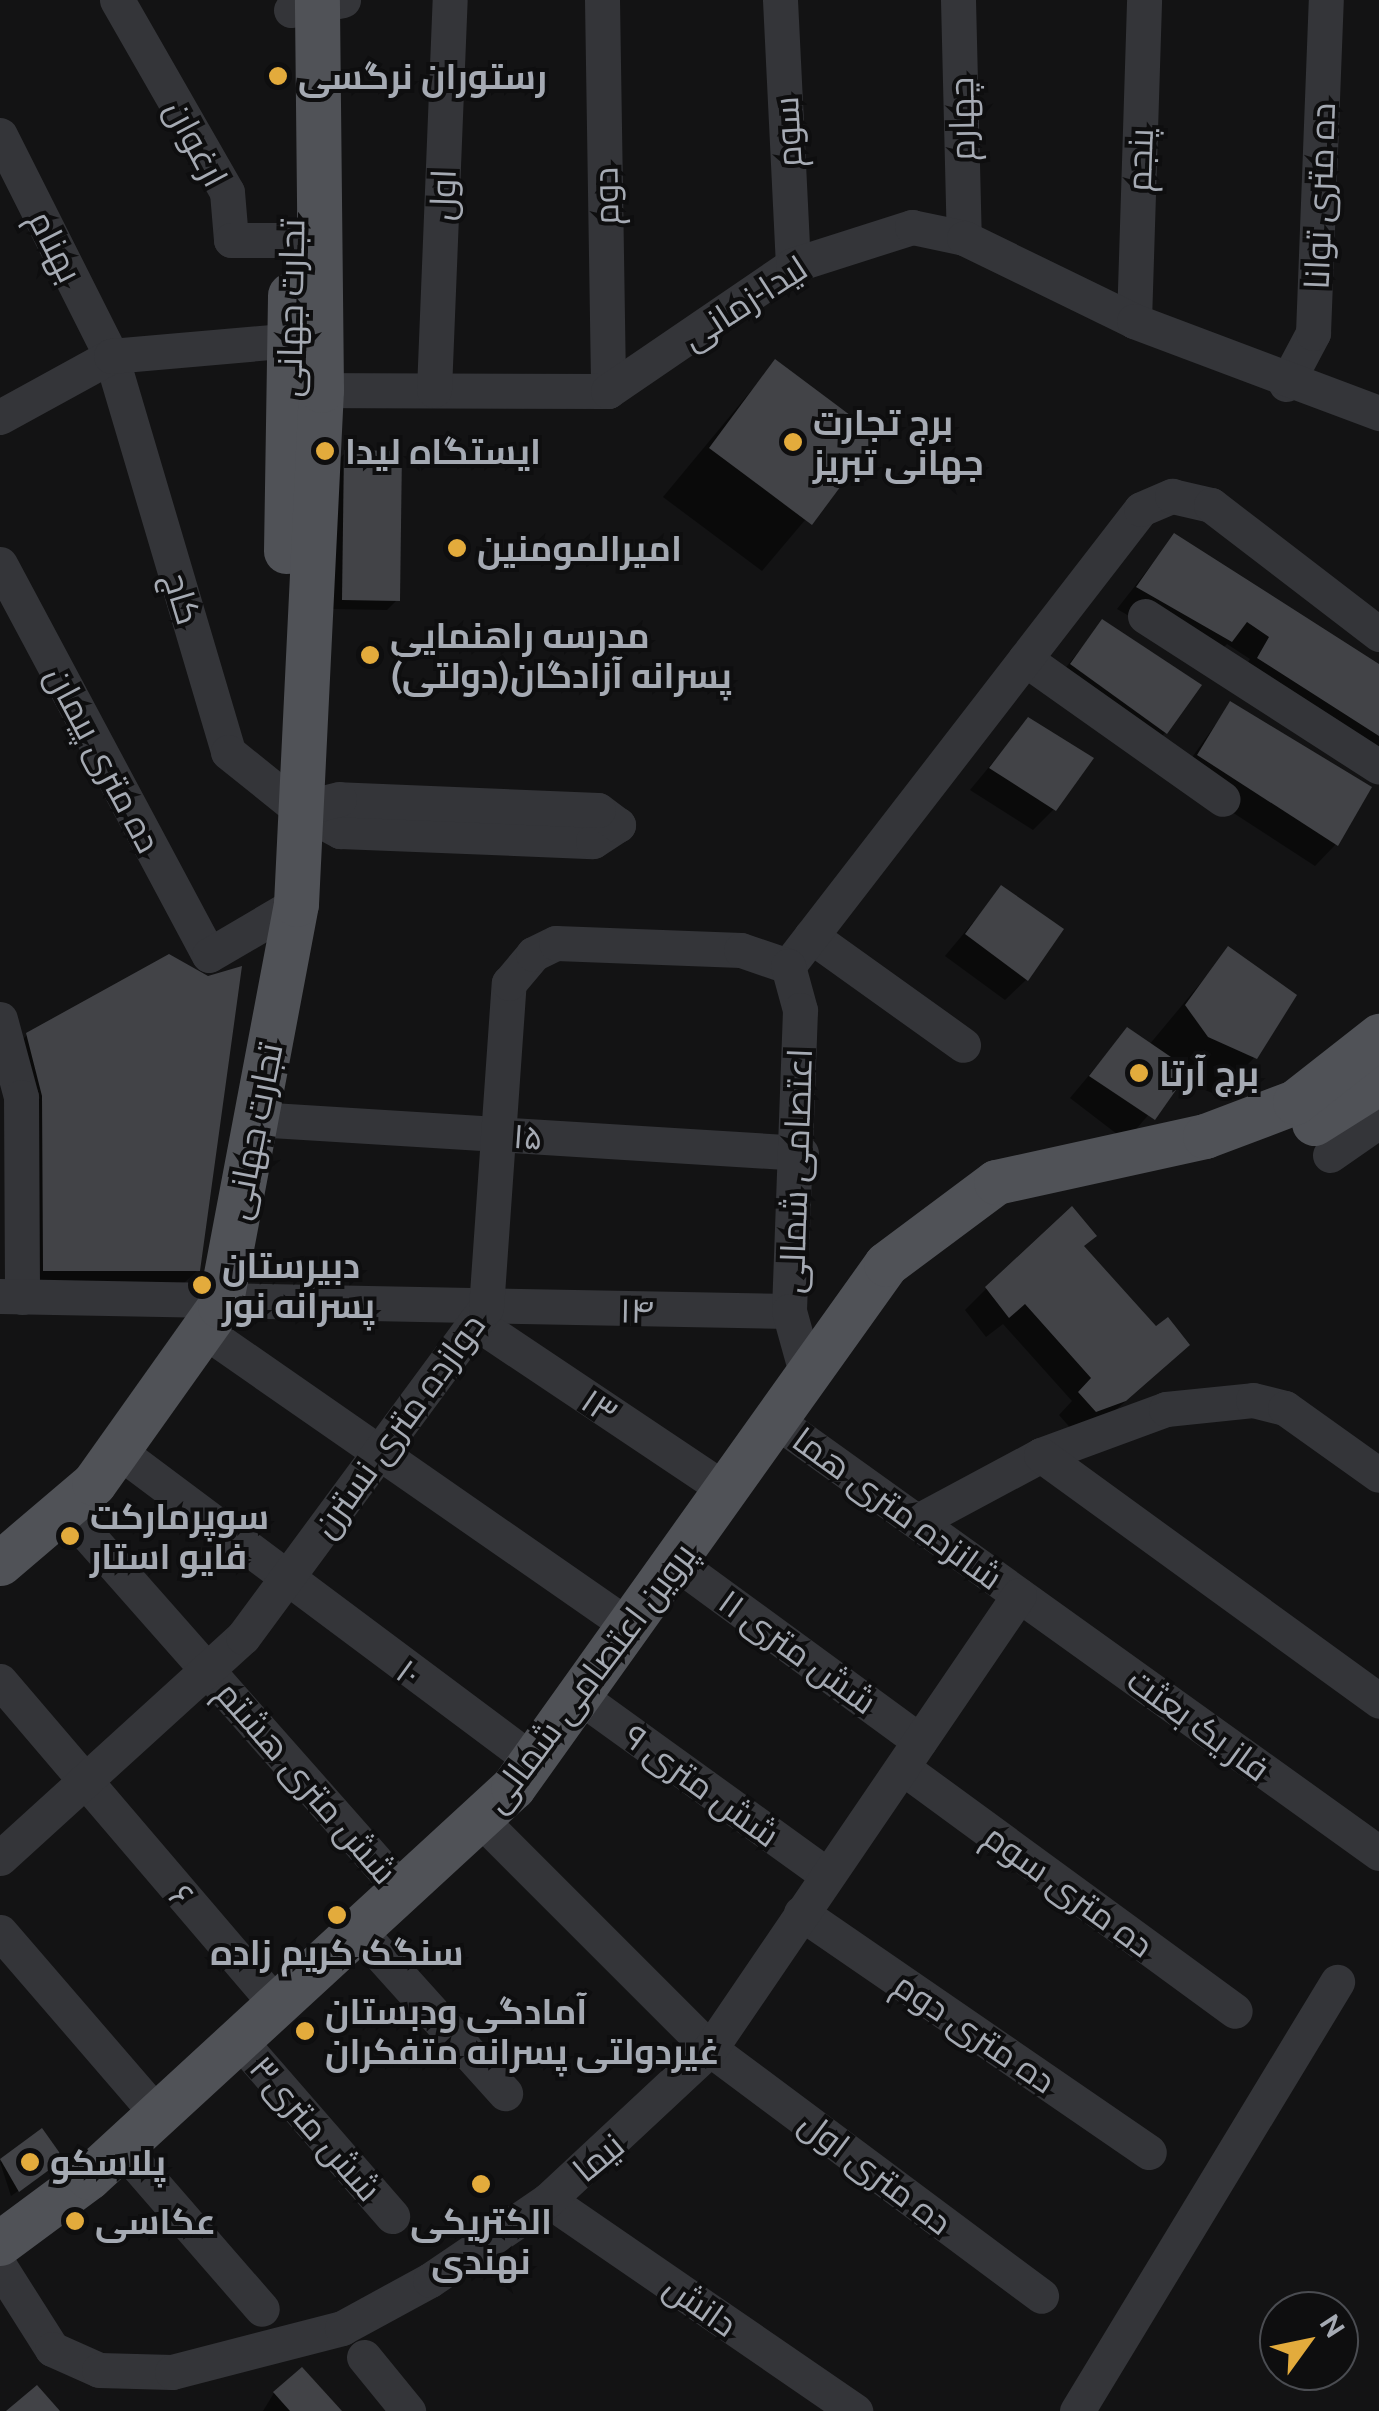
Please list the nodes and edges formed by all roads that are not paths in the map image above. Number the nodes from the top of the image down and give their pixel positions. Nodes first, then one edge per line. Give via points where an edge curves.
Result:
1 (117, 0) edge
2 (450, 0) edge
3 (602, 0) edge
4 (780, 0) edge
5 (958, 0) edge
6 (1144, 0) edge
7 (1326, 0) edge
8 (311, 2) edge
9 (0, 136) edge
10 (964, 238) junction
11 (291, 240) junction
12 (793, 265) junction
13 (1134, 321) junction
14 (306, 338) junction
15 (111, 356) junction
16 (1286, 384) junction
17 (305, 390) junction
18 (434, 390) junction
19 (608, 392) junction
20 (1379, 413) edge
21 (0, 418) edge
22 (0, 564) edge
23 (1145, 616) dead end
24 (1379, 634) edge
25 (1025, 658) junction
26 (1379, 766) edge
27 (1222, 799) dead end
28 (300, 809) junction
29 (618, 825) dead end
30 (296, 904) junction
31 (811, 936) junction
32 (788, 966) junction
33 (0, 1019) edge
34 (1379, 1036) edge
35 (963, 1045) dead end
36 (1379, 1082) edge
37 (255, 1119) junction
38 (1379, 1121) edge
39 (498, 1134) junction
40 (800, 1153) junction
41 (1330, 1155) dead end
42 (11, 1297) edge
43 (858, 1303) junction
44 (789, 1311) junction
45 (480, 1315) junction
46 (212, 1318) junction
47 (807, 1376) junction
48 (776, 1420) junction
49 (117, 1450) junction
50 (380, 1452) junction
51 (1042, 1455) junction
52 (1379, 1475) edge
53 (726, 1490) junction
54 (64, 1508) junction
55 (920, 1520) junction
56 (675, 1562) junction
57 (0, 1563) edge
58 (286, 1582) junction
59 (1012, 1605) junction
60 (629, 1626) junction
61 (210, 1672) junction
62 (0, 1680) edge
63 (579, 1696) junction
64 (1379, 1701) edge
65 (912, 1755) junction
66 (533, 1761) junction
67 (86, 1784) junction
68 (482, 1822) junction
69 (1365, 1856) edge
70 (0, 1858) edge
71 (826, 1874) junction
72 (404, 1892) junction
73 (802, 1913) junction
74 (0, 1932) edge
75 (360, 1932) junction
76 (1337, 1982) dead end
77 (278, 2006) junction
78 (1235, 2011) dead end
79 (240, 2041) junction
80 (710, 2049) junction
81 (505, 2094) dead end
82 (158, 2115) junction
83 (122, 2148) junction
84 (1149, 2152) dead end
85 (548, 2200) junction
86 (392, 2216) dead end
87 (0, 2243) edge
88 (0, 2267) edge
89 (1041, 2296) dead end
90 (262, 2308) dead end
91 (364, 2356) dead end
92 (408, 2411) edge
93 (854, 2411) edge
94 (1077, 2411) edge

1 - 11 street, ارغوان via 226,192 232,240
2 - 18 street, اول
3 - 19 street, دوم
4 - 12 street, سوم
5 - 10 street, چهارم
6 - 13 street, پنجم
7 - 16 street, ده متری توانا via 1313,333
8 - 11 main road, تجارت جهانی
8 - 14 main road, تجارت جهانی
9 - 15 street, بهنام
10 - 12 street, لیدا-زمانی via 912,228 874,232
10 - 13 street, لیدا-زمانی
11 - 14 main road, تجارت جهانی
12 - 19 street, لیدا-زمانی
13 - 16 street, لیدا-زمانی
14 - 15 street
14 - 17 main road, تجارت جهانی
15 - 21 street
15 - 28 street, کاج via 228,752
16 - 20 street, لیدا-زمانی
17 - 18 street
17 - 28 main road, تجارت جهانی via 310,688 299,736
18 - 19 street
22 - 30 street, ده متری پیمان via 209,955
23 - 26 street
24 - 25 street via 1212,505 1172,496 1141,509
25 - 27 street
25 - 31 street
28 - 29 street, کاج via 340,831 594,841
28 - 30 main road, تجارت جهانی
30 - 37 main road, تجارت جهانی
31 - 32 street
31 - 35 street
32 - 39 street, دوازده متری نسترن via 741,950 556,943 533,954 509,983
32 - 40 street, اعتصامی شمالی via 800,997
33 - 42 street via 21,1097
34 - 43 main road, پروین اعتصامی شمالی via 1295,1102 1205,1136 996,1182 886,1264
36 - 43 main road via 1307,1127 1212,1162 1009,1208 898,1287
37 - 39 street, ۱۵
37 - 46 main road, تجارت جهانی
38 - 41 street
39 - 40 street, ۱۵
39 - 45 street, دوازده متری نسترن
40 - 44 street, اعتصامی شمالی
42 - 46 street, ۱۴
43 - 47 main road, پروین اعتصامی شمالی
44 - 45 street, ۱۴
44 - 47 street, اعتصامی شمالی
45 - 46 street, ۱۴
45 - 50 street, دوازده متری نسترن
45 - 53 street, ۱۳
46 - 49 main road, تجارت جهانی
46 - 50 street
47 - 48 main road, پروین اعتصامی شمالی
48 - 53 main road, پروین اعتصامی شمالی
48 - 55 street, شانزده متری هما
49 - 54 main road, تجارت جهانی
49 - 58 street, ۱۰
50 - 58 street, دوازده متری نسترن
50 - 60 street
51 - 52 street via 1166,1408 1254,1400 1286,1408
51 - 55 street via 1012,1463
51 - 64 street
53 - 56 main road, پروین اعتصامی شمالی
54 - 57 main road, تجارت جهانی
54 - 61 street, شش متری هشتم
55 - 59 street, شانزده متری هما
56 - 60 main road, پروین اعتصامی شمالی
56 - 65 street, ۱۱ شش متری
58 - 61 street, دوازده متری نسترن
58 - 66 street, ۱۰
59 - 65 street, نیما
59 - 69 street, فاز یک بعثت
60 - 63 main road, پروین اعتصامی شمالی
61 - 67 street, دوازده متری نسترن
61 - 72 street, شش متری هشتم
62 - 67 street, ۶
63 - 66 main road, پروین اعتصامی شمالی
63 - 71 street, ۹ شش متری
65 - 71 street, نیما
65 - 78 street, ده متری سوم
66 - 68 main road, پروین اعتصامی شمالی
67 - 70 street, دوازده متری نسترن
67 - 77 street, ۶
68 - 72 main road, پروین اعتصامی شمالی
68 - 80 street, ده متری اول
71 - 73 street, نیما
72 - 75 main road, پروین اعتصامی شمالی
73 - 80 street, نیما
73 - 84 street, ده متری دوم
74 - 82 street
75 - 77 main road, پروین اعتصامی شمالی
75 - 81 street
76 - 94 street
77 - 79 main road, پروین اعتصامی شمالی
79 - 82 main road, پروین اعتصامی شمالی
79 - 86 street, شش متری۳
80 - 85 street, نیما
80 - 89 street, ده متری اول
82 - 83 main road, پروین اعتصامی شمالی
83 - 87 main road, پروین اعتصامی شمالی
83 - 90 street
85 - 88 street, نیما via 342,2328 172,2372 99,2370 52,2348
85 - 93 street, دانش
91 - 92 street

